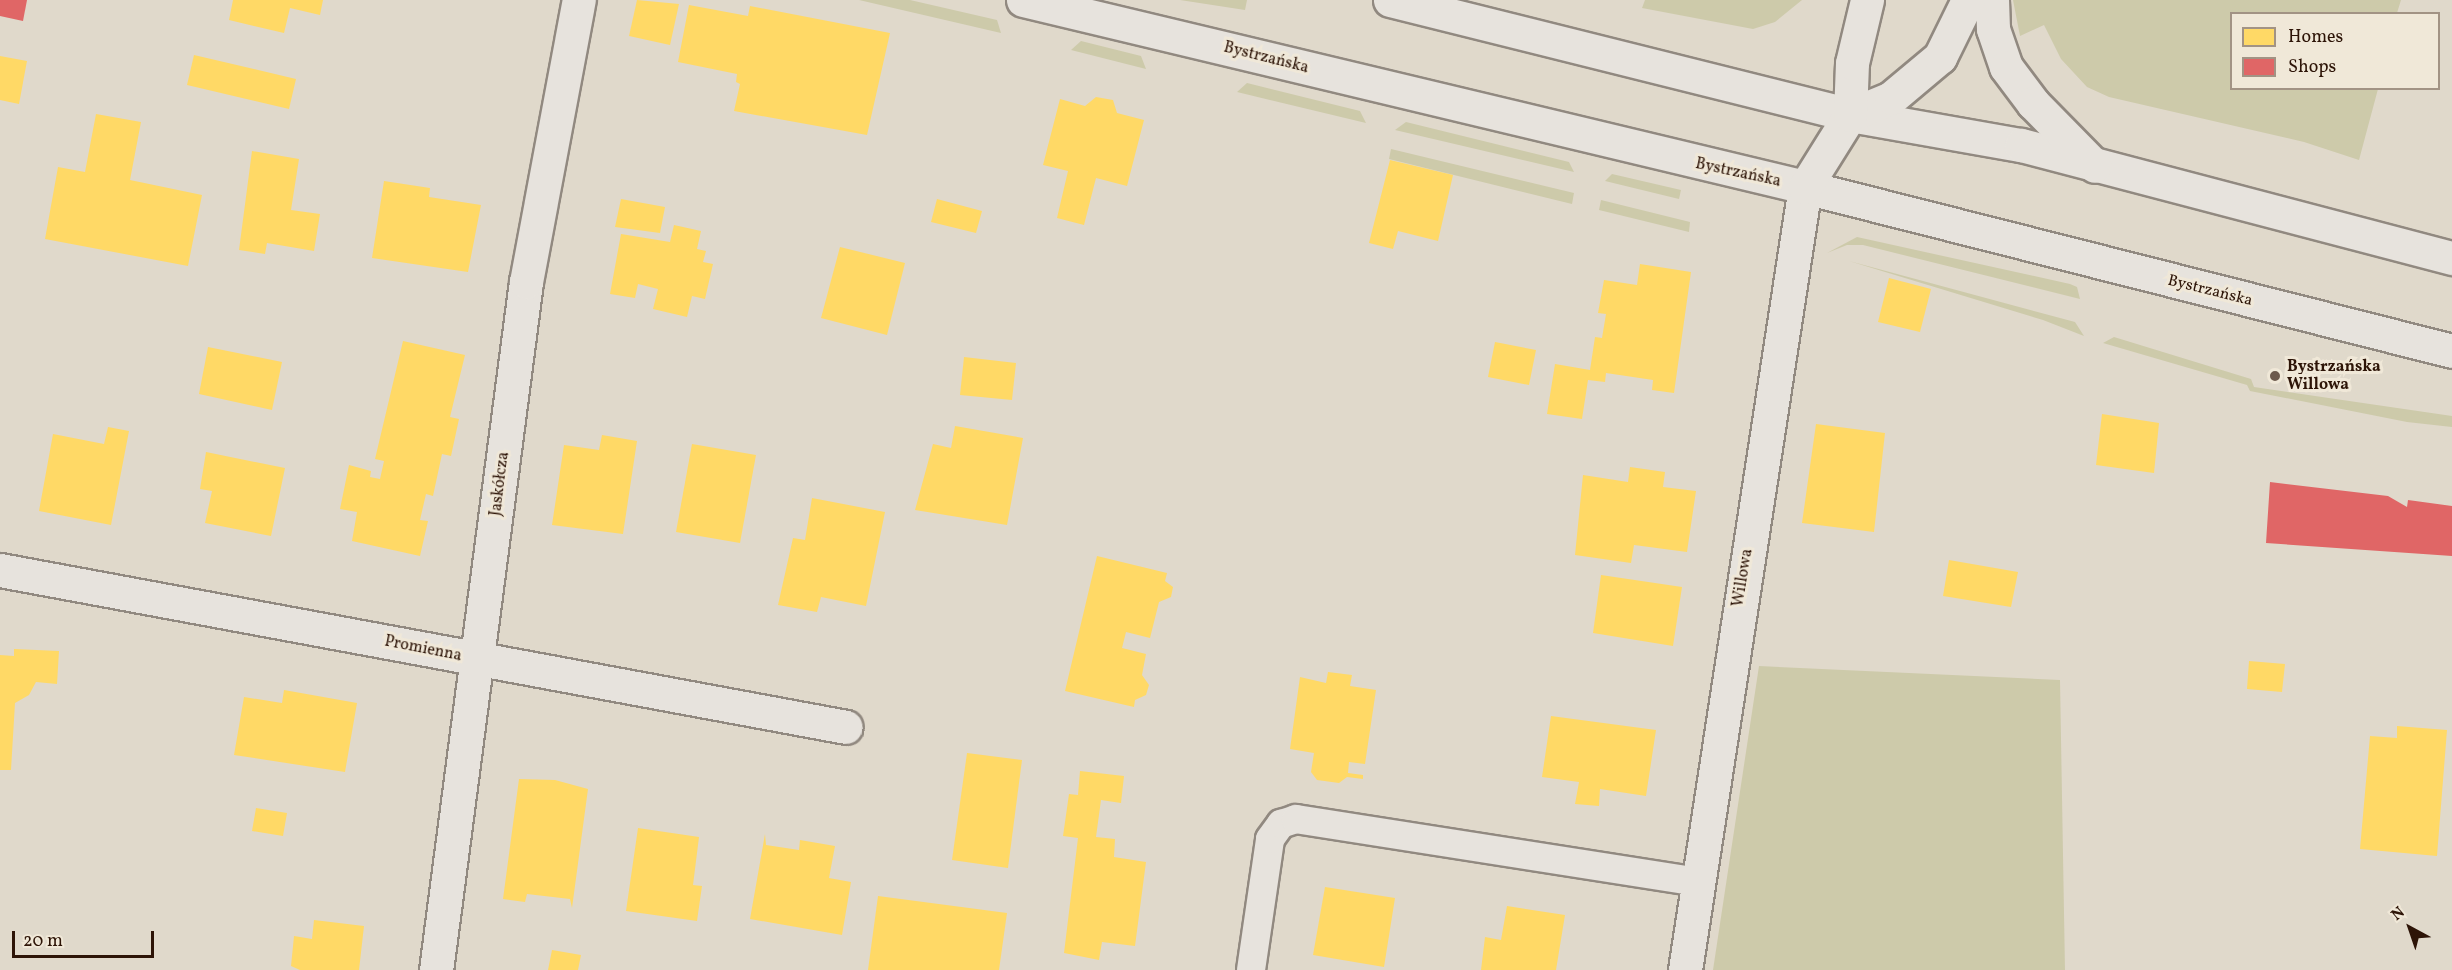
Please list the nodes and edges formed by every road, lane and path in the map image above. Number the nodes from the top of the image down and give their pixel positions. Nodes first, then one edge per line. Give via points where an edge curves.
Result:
1 (579, 0) edge
2 (1023, 0) edge
3 (1390, 0) edge
4 (1867, 0) edge
5 (1968, 0) edge
6 (1992, 0) edge
7 (1850, 116) junction
8 (2096, 168) junction
9 (1805, 187) junction
10 (2452, 258) edge
11 (2452, 351) edge
12 (0, 570) edge
13 (478, 659) junction
14 (846, 727) dead end
15 (1698, 882) junction
16 (436, 970) edge
17 (1251, 970) edge
18 (1685, 970) edge

1 - 13 main road, Jaskółcza via 526,282
2 - 9 main road, Bystrzańska
3 - 7 main road
4 - 7 main road via 1852,63
5 - 7 main road via 1940,57 1891,98
6 - 8 main road via 1994,29 2006,67 2032,103
7 - 8 main road via 2021,145
7 - 9 main road
8 - 10 main road
9 - 11 main road, Bystrzańska
9 - 15 main road, Willowa
12 - 13 main road, Promienna
13 - 14 main road, Promienna
13 - 16 main road, Jaskółcza
15 - 17 lane via 1296,819 1281,824 1270,839
15 - 18 main road, Willowa

